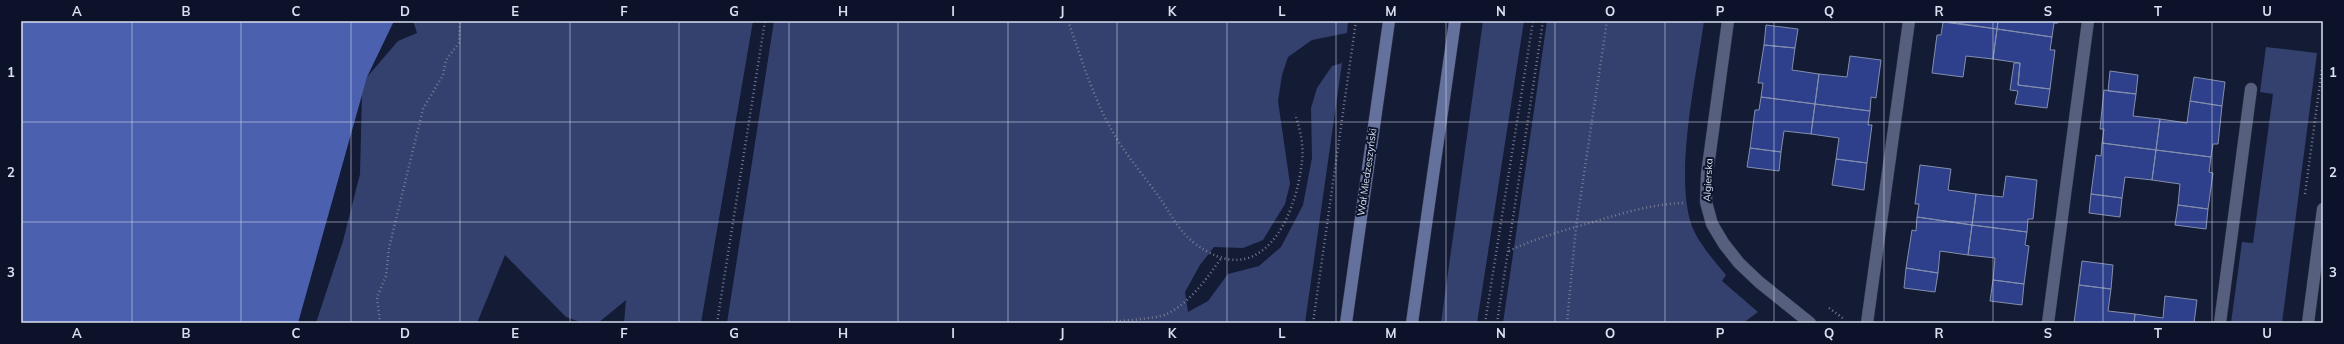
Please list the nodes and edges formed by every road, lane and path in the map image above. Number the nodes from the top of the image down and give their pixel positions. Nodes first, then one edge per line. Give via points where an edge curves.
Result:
1 (460, 21) edge
2 (765, 21) edge
3 (1068, 21) edge
4 (1356, 21) edge
5 (1389, 21) edge
6 (1455, 21) edge
7 (1533, 21) edge
8 (1543, 21) edge
9 (1607, 21) edge
10 (1728, 21) edge
11 (1909, 21) edge
12 (2088, 21) edge
13 (2251, 89) dead end
14 (1296, 114) dead end
15 (1706, 202) junction
16 (2323, 209) edge
17 (1576, 227) junction
18 (1509, 251) junction
19 (1222, 257) junction
20 (1825, 305) dead end
21 (380, 323) edge
22 (717, 323) edge
23 (1100, 323) edge
24 (1313, 323) edge
25 (1346, 323) edge
26 (1412, 323) edge
27 (1485, 323) edge
28 (1497, 323) edge
29 (1567, 323) edge
30 (1810, 323) edge
31 (1849, 323) edge
32 (1867, 323) edge
33 (2048, 323) edge
34 (2220, 323) edge
35 (2308, 323) edge

1 - 21 path via 459,43 446,60 443,75 423,109 389,248 386,276 377,297
2 - 22 path
3 - 19 path via 1097,101 1111,129 1192,241 1206,251
4 - 24 path
5 - 25 main road, Wał Miedzeszyński
6 - 26 main road
7 - 27 path
8 - 18 path
9 - 17 path
10 - 15 street, Algierska via 1707,174
11 - 32 street
12 - 33 street
13 - 34 street
14 - 19 path via 1302,160 1297,191 1278,236 1266,248 1251,257
15 - 17 path via 1669,203
15 - 30 street, Algierska via 1712,224 1739,263
16 - 35 street
17 - 18 path
17 - 29 path
18 - 28 path
19 - 23 path via 1200,287 1166,315
20 - 31 path

